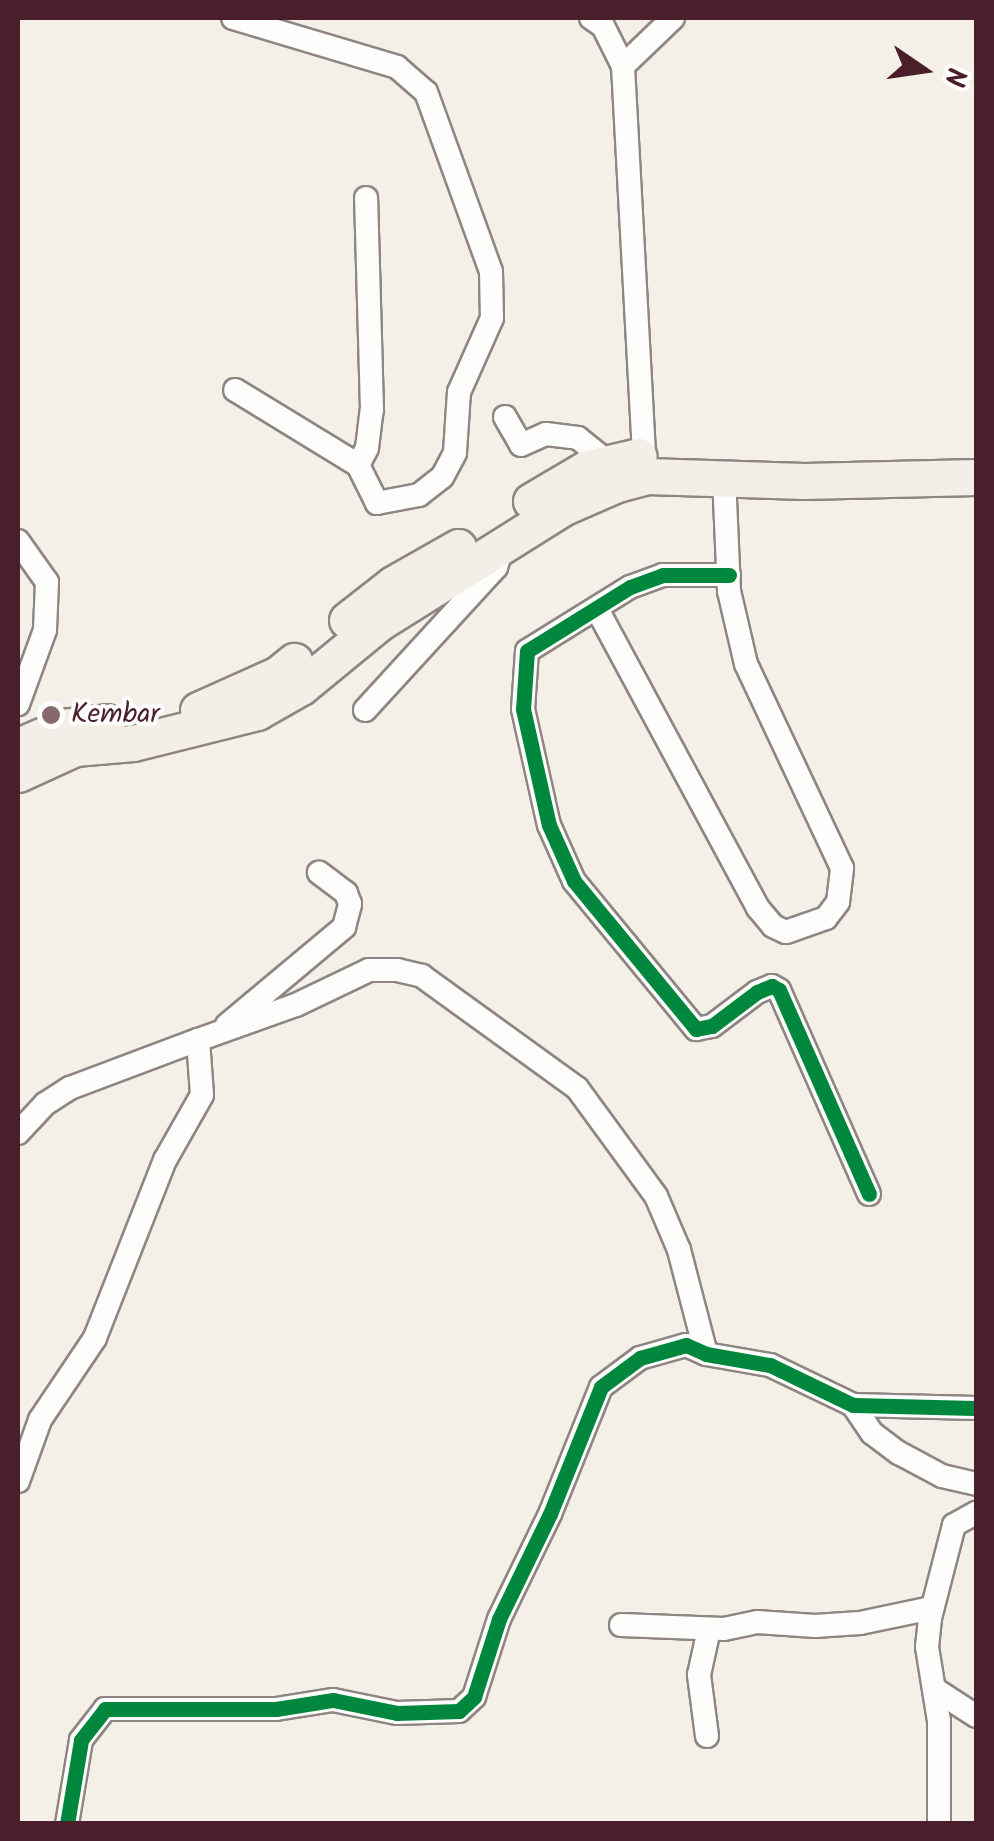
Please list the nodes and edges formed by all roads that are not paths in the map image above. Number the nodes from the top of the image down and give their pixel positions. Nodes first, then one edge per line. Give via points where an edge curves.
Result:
1 (234, 18) edge
2 (591, 18) edge
3 (673, 18) edge
4 (310, 28) edge
5 (622, 66) junction
6 (366, 198) dead end
7 (236, 390) dead end
8 (505, 417) dead end
9 (976, 459) edge
10 (358, 465) junction
11 (633, 465) junction
12 (724, 476) junction
13 (976, 477) edge
14 (18, 541) edge
15 (504, 544) junction
16 (728, 575) junction
17 (597, 609) junction
18 (18, 704) edge
19 (365, 710) dead end
20 (18, 746) edge
21 (18, 774) edge
22 (319, 873) dead end
23 (207, 1037) junction
24 (18, 1133) edge
25 (868, 1194) dead end
26 (706, 1354) junction
27 (853, 1405) junction
28 (976, 1408) edge
29 (18, 1481) edge
30 (976, 1484) edge
31 (976, 1513) edge
32 (932, 1608) junction
33 (621, 1624) dead end
34 (708, 1629) junction
35 (936, 1690) junction
36 (976, 1716) edge
37 (707, 1736) dead end
38 (67, 1824) edge
39 (939, 1824) edge

1 - 4 street
2 - 5 street via 603,26
3 - 5 street
4 - 10 street via 397,67 426,92 491,272 492,318 459,392 455,453 442,477 419,495 377,503
5 - 11 street
6 - 10 street via 372,410
7 - 10 street
8 - 11 street via 521,445 546,434 578,438
9 - 11 highway
11 - 12 highway
11 - 15 highway
11 - 20 highway via 588,468 551,488 393,584 278,674 226,700 170,716 62,727
12 - 13 highway
12 - 16 street
14 - 18 street via 47,582 45,630
15 - 19 street via 496,566
15 - 21 highway via 257,712 133,743 74,748
16 - 17 street via 663,575
16 - 17 street via 746,664 842,868 832,914 786,932 758,908
17 - 25 street via 527,651 524,672 523,710 549,825 574,881 696,1028 712,1026 757,992 779,990
22 - 23 street via 346,893 344,926
23 - 24 street via 70,1088
23 - 26 street via 369,970 422,976 577,1088 656,1196 680,1250
23 - 29 street via 202,1095 165,1160 95,1338 40,1420
26 - 27 street via 770,1365
26 - 38 street via 686,1345 640,1358 601,1387 498,1619 474,1697 459,1711 397,1713 332,1700 276,1710 105,1709 81,1740
27 - 28 street
27 - 30 street via 872,1433 899,1453 942,1476
31 - 32 street via 954,1525
32 - 34 street via 860,1623 757,1622
32 - 35 street via 927,1646
33 - 34 street
34 - 37 street via 699,1675
35 - 36 street
35 - 39 street

